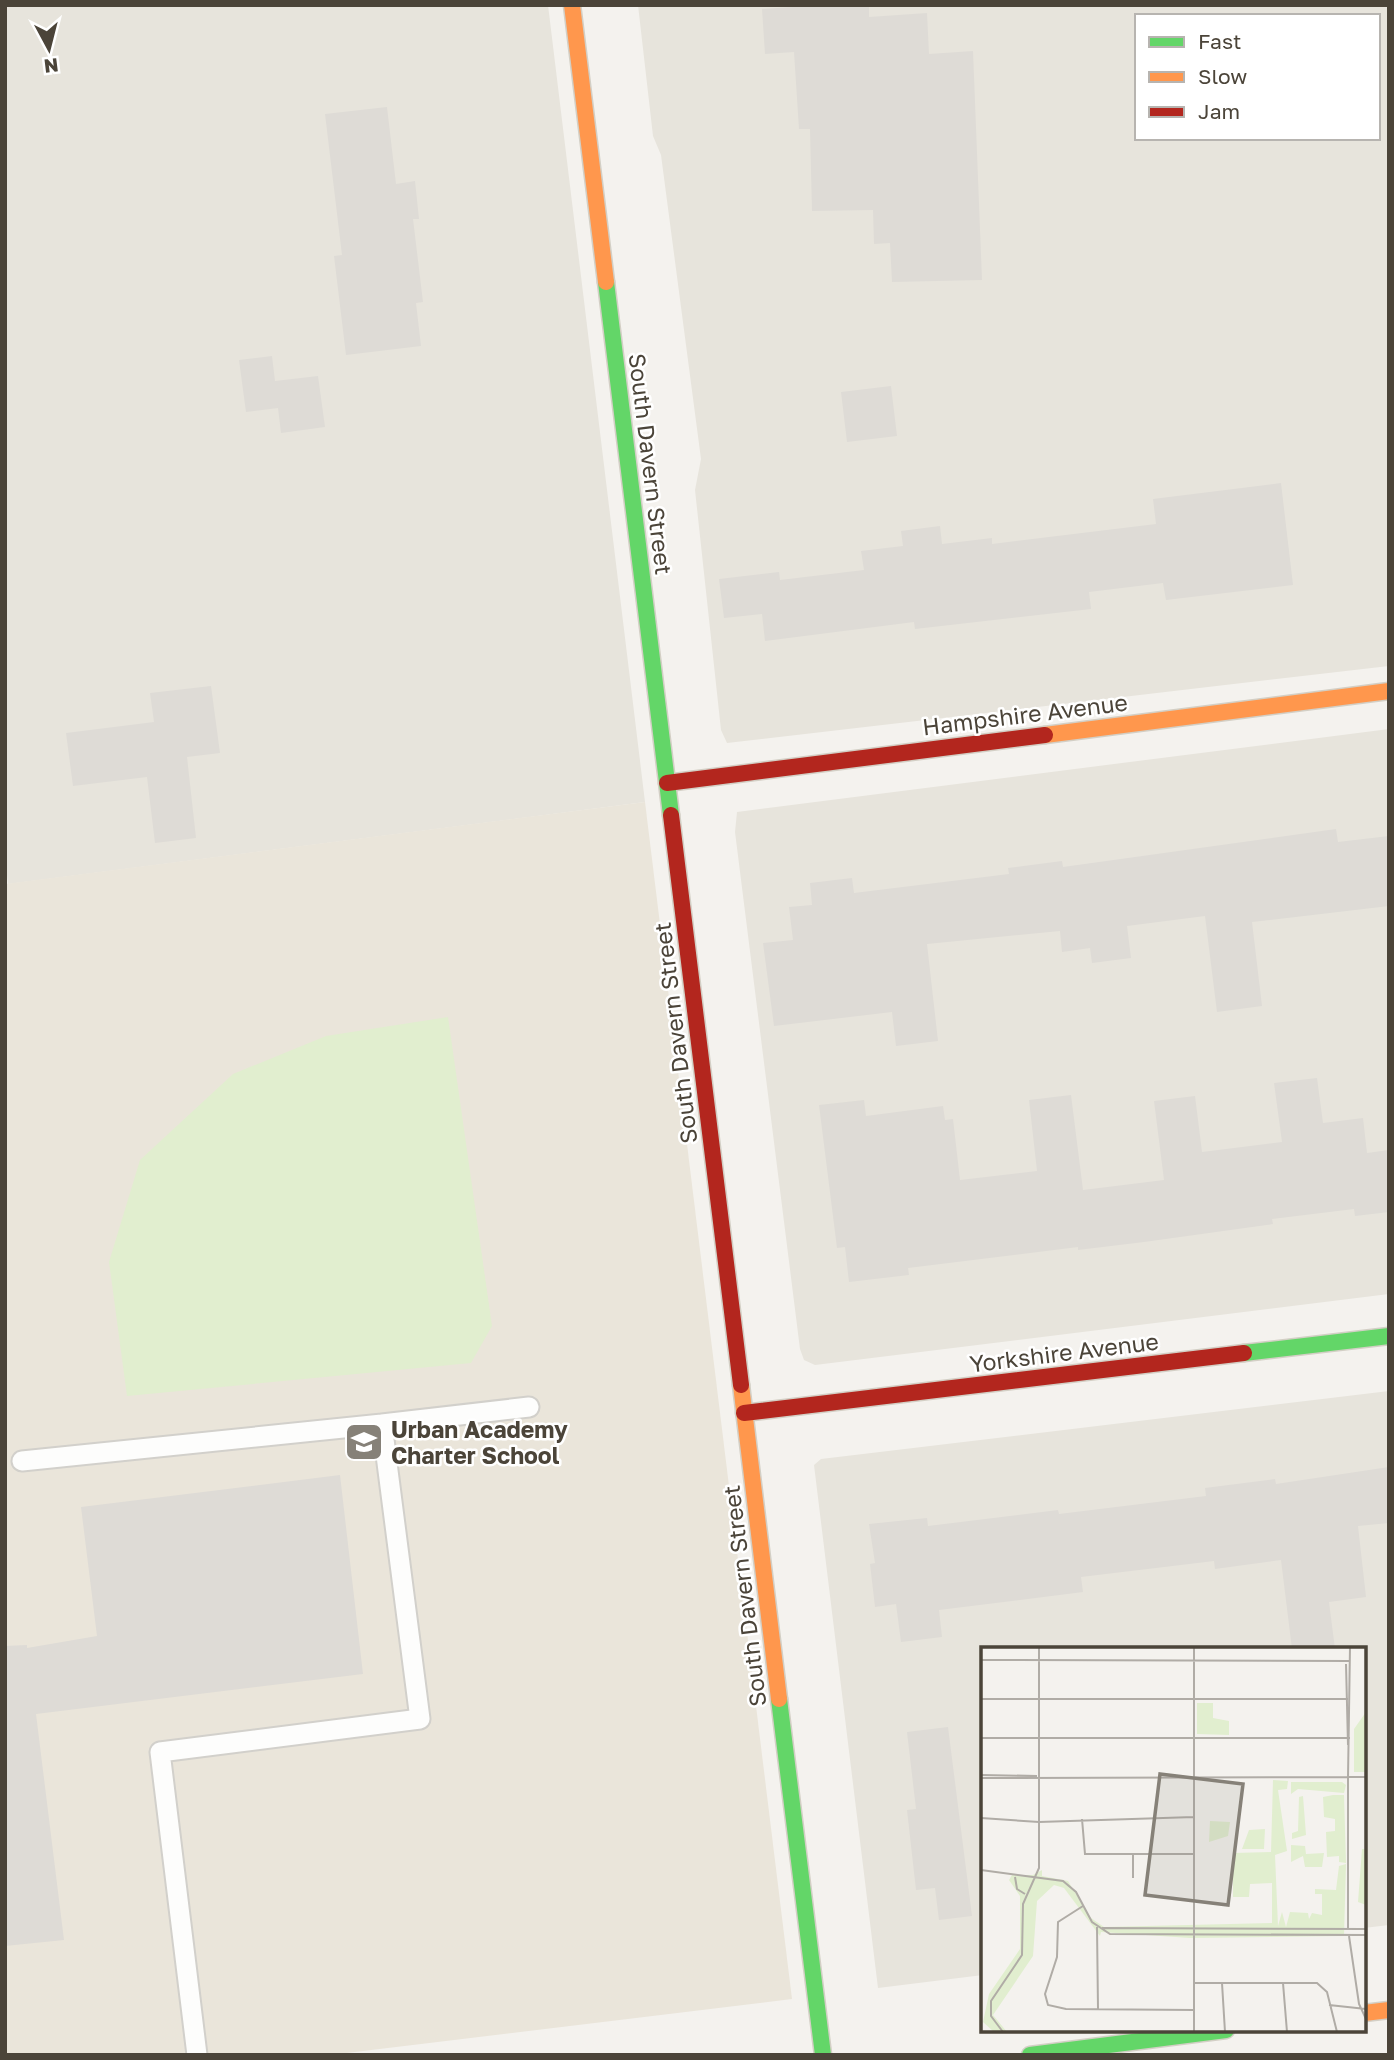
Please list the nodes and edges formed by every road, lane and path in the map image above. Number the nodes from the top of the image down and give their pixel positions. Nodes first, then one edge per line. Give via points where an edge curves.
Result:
1 (572, 5) edge
2 (1389, 691) edge
3 (667, 783) junction
4 (1389, 1336) edge
5 (529, 1407) dead end
6 (744, 1413) junction
7 (382, 1424) junction
8 (22, 1461) dead end
9 (1389, 2010) edge
10 (1366, 2013) edge
11 (1210, 2032) edge
12 (197, 2055) edge
13 (823, 2055) edge
14 (1030, 2055) edge

1 - 3 street, South Davern Street
2 - 3 street, Hampshire Avenue
3 - 6 street, South Davern Street
4 - 6 street, Yorkshire Avenue
5 - 7 lane
6 - 13 street, South Davern Street
7 - 8 lane
7 - 12 lane via 420,1719 160,1752
9 - 10 street
11 - 14 street

